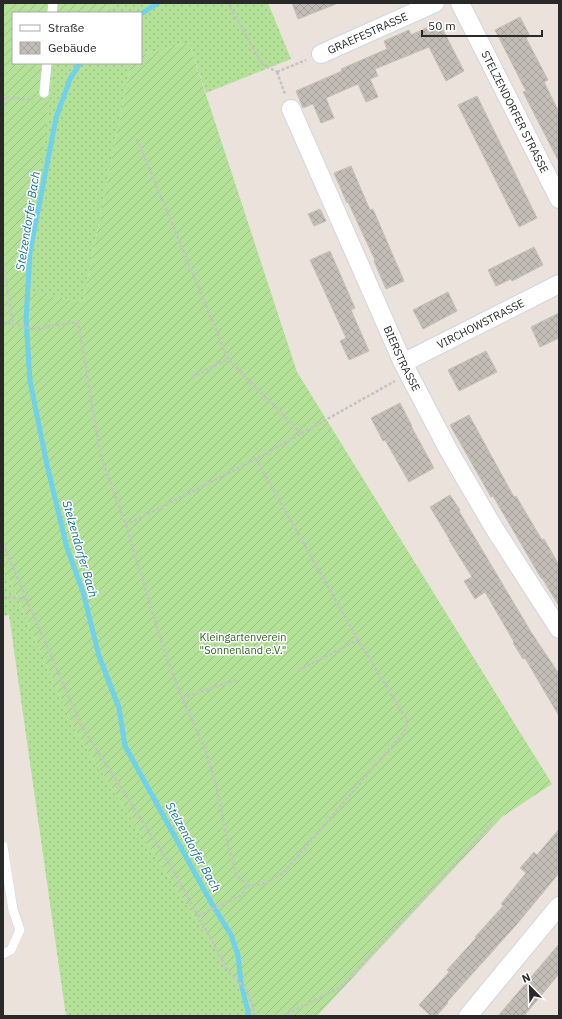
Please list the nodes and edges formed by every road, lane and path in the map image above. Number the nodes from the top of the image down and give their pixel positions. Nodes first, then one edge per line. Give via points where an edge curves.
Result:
1 (228, 3) edge
2 (436, 3) edge
3 (460, 3) edge
4 (321, 54) dead end
5 (47, 64) edge
6 (291, 66) dead end
7 (277, 72) junction
8 (44, 93) joint
9 (291, 109) joint
10 (3, 110) edge
11 (137, 139) dead end
12 (559, 199) edge
13 (3, 264) edge
14 (559, 284) edge
15 (3, 322) edge
16 (13, 324) junction
17 (228, 359) junction
18 (406, 368) junction
19 (192, 377) dead end
20 (301, 433) junction
21 (256, 459) junction
22 (126, 525) junction
23 (3, 544) edge
24 (3, 597) edge
25 (27, 599) junction
26 (559, 629) edge
27 (358, 640) junction
28 (297, 671) dead end
29 (236, 680) dead end
30 (182, 698) junction
31 (494, 821) dead end
32 (3, 846) edge
33 (247, 886) junction
34 (559, 906) edge
35 (198, 916) junction
36 (3, 954) edge
37 (255, 1016) edge
38 (283, 1016) edge
39 (468, 1016) edge

1 - 7 path via 262,64
2 - 4 street, GRAEFESTRASSE
3 - 12 street, STELZENDORFER STRASSE
5 - 8 lane
6 - 7 path
7 - 9 path
8 - 10 path via 31,100 5,97
9 - 18 street, BIERSTRASSE
11 - 17 path
13 - 16 path
14 - 18 street, VIRCHOWSTRASSE
15 - 16 path
16 - 22 path via 34,329 78,322 101,457
17 - 19 path
17 - 20 path
18 - 20 path
18 - 26 street, BIERSTRASSE via 449,451 494,528
20 - 21 path
21 - 22 path
21 - 27 path
22 - 30 path via 163,646
23 - 25 path
24 - 25 path
25 - 35 path via 81,724 169,863
27 - 28 path
27 - 33 path via 407,720 405,731 284,872 266,883
29 - 30 path
30 - 33 path via 206,751 237,876
31 - 38 path via 341,987
32 - 36 lane via 13,910 20,930 11,950
33 - 35 path via 242,895
34 - 39 street
35 - 37 path via 229,972 249,992

